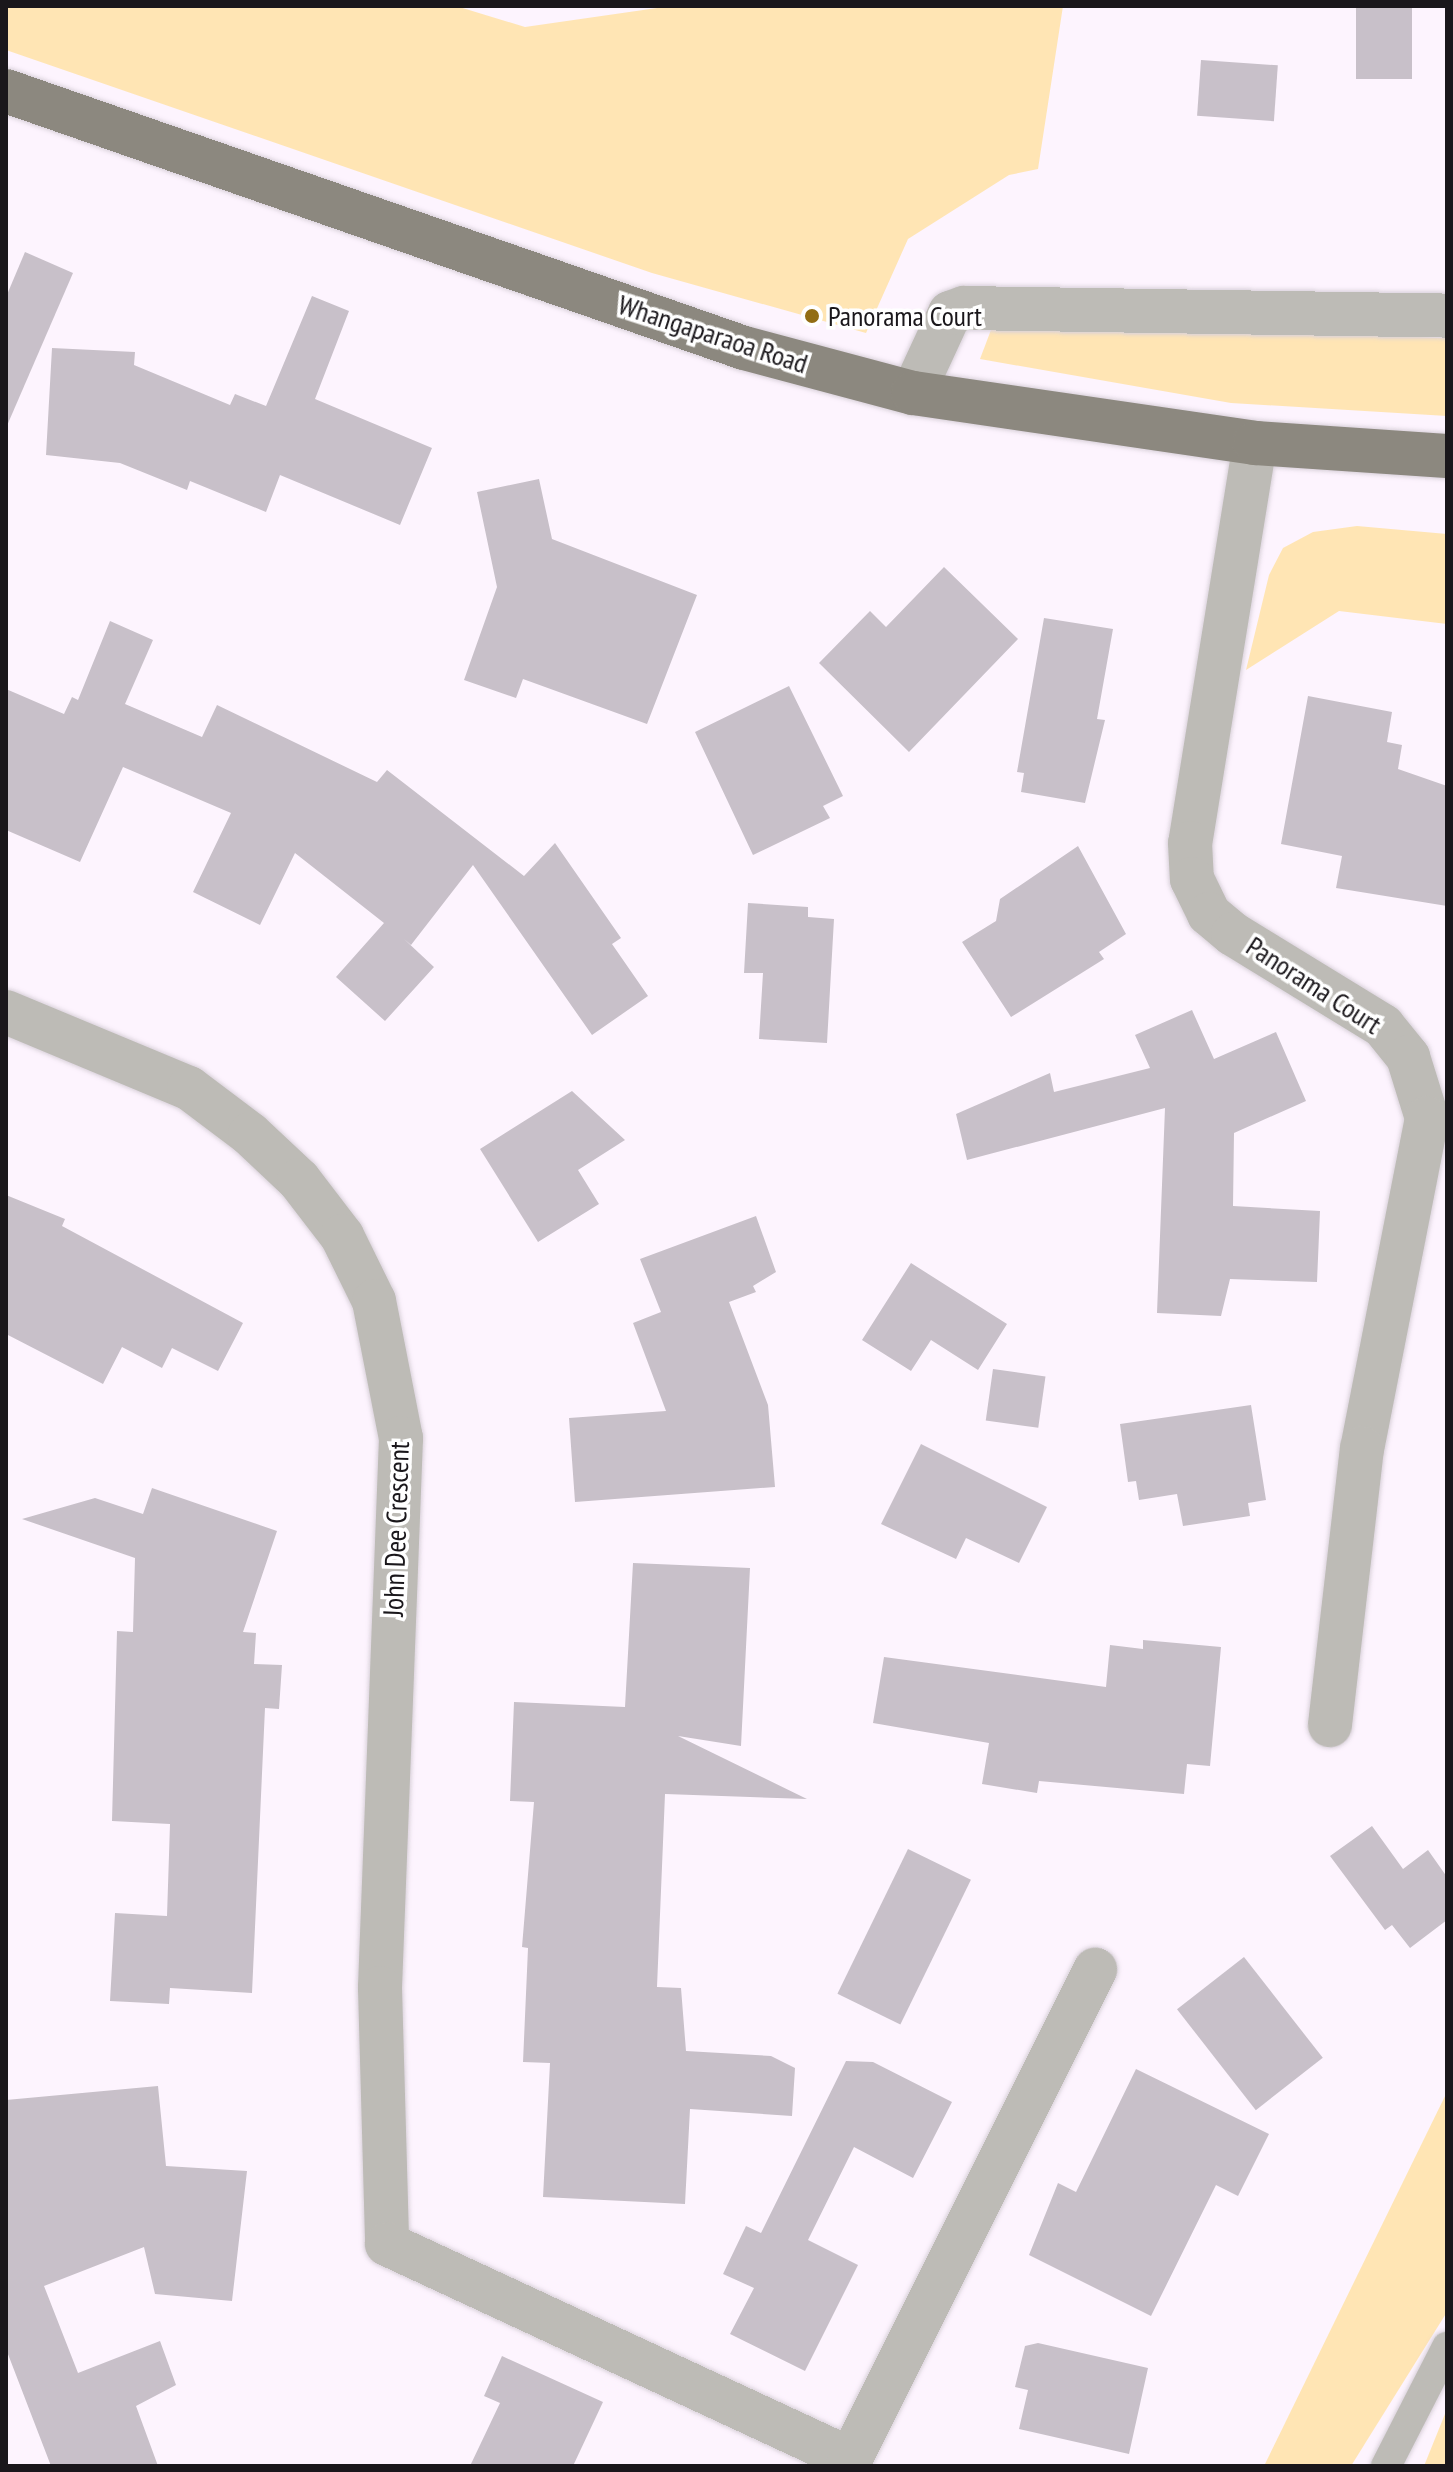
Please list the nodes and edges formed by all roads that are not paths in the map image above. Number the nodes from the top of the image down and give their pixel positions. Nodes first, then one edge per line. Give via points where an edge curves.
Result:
1 (6, 91) edge
2 (1447, 316) edge
3 (913, 393) junction
4 (1255, 443) junction
5 (1447, 456) edge
6 (6, 1012) edge
7 (1330, 1725) dead end
8 (1095, 1970) dead end
9 (1447, 2347) edge
10 (848, 2463) edge
11 (1386, 2466) edge

1 - 3 main road, Whangaparaoa Road via 744,348
2 - 3 street via 964,308 950,313
3 - 4 main road, Whangaparaoa Road
4 - 5 main road, Whangaparaoa Road
4 - 7 street, Panorama Court via 1190,843 1192,879 1209,914 1233,934 1383,1026 1408,1057 1427,1118 1362,1448
6 - 10 street, John Dee Crescent via 189,1088 250,1134 299,1180 342,1236 374,1301 401,1438 380,1988 387,2244
8 - 10 street
9 - 11 lane

